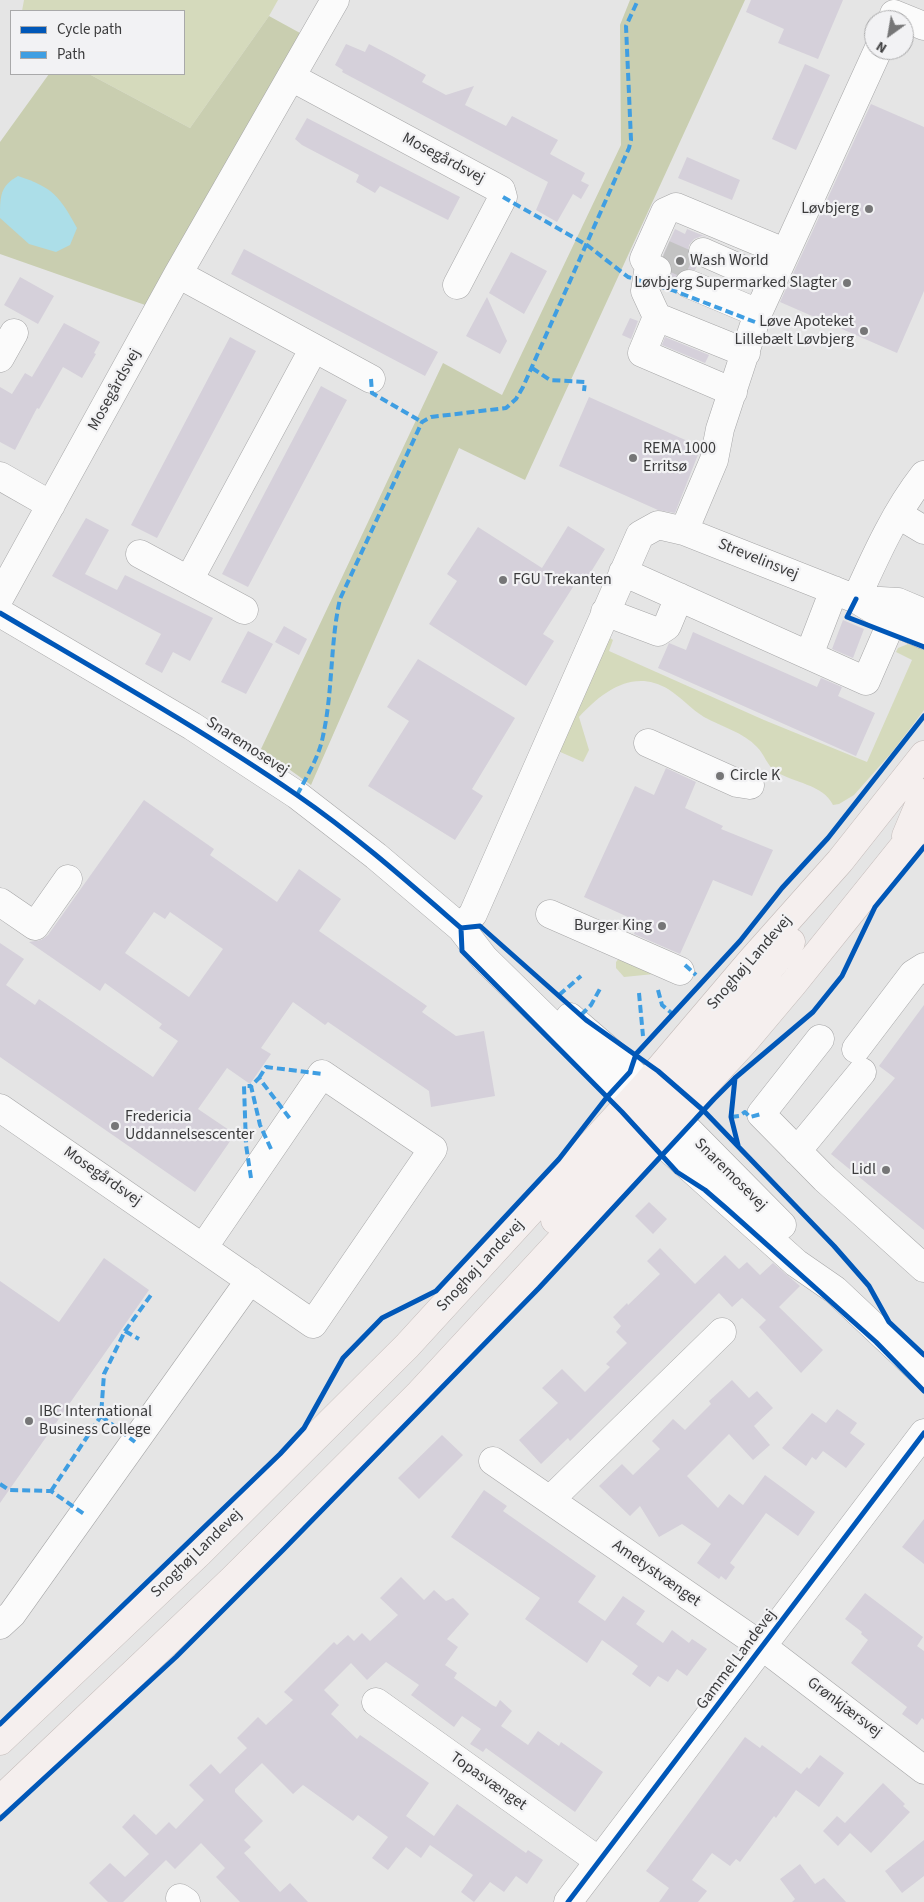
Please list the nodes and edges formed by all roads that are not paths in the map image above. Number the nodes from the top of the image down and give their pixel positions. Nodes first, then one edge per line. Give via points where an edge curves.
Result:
1 (335, 0) edge
2 (873, 60) edge
3 (291, 77) junction
4 (784, 252) junction
5 (696, 268) tunnel mouth
6 (178, 274) junction
7 (457, 285) dead end
8 (764, 298) junction
9 (658, 316) junction
10 (14, 333) dead end
11 (314, 348) junction
12 (746, 353) junction
13 (0, 358) edge
14 (371, 379) dead end
15 (733, 392) junction
16 (0, 476) edge
17 (924, 476) edge
18 (51, 505) junction
19 (899, 515) junction
20 (671, 528) junction
21 (924, 530) edge
22 (140, 554) dead end
23 (623, 572) junction
24 (189, 580) junction
25 (845, 595) junction
26 (0, 597) edge
27 (680, 597) junction
28 (244, 610) dead end
29 (605, 612) junction
30 (0, 613) edge
31 (924, 613) edge
32 (892, 621) junction
33 (924, 635) edge
34 (809, 656) junction
35 (648, 743) dead end
36 (924, 755) edge
37 (750, 785) dead end
38 (924, 793) edge
39 (924, 822) edge
40 (899, 854) junction
41 (68, 879) dead end
42 (0, 902) edge
43 (550, 914) dead end
44 (461, 928) junction
45 (924, 967) edge
46 (680, 971) dead end
47 (820, 1039) dead end
48 (0, 1109) edge
49 (652, 1111) junction
50 (797, 1151) junction
51 (203, 1248) junction
52 (924, 1268) edge
53 (250, 1280) junction
54 (722, 1332) dead end
55 (924, 1374) edge
56 (924, 1433) edge
57 (493, 1461) dead end
58 (550, 1500) junction
59 (0, 1625) edge
60 (763, 1647) junction
61 (376, 1702) dead end
62 (0, 1741) edge
63 (924, 1770) edge
64 (0, 1800) edge
65 (600, 1861) junction
66 (568, 1902) edge

1 - 3 street, Mosegårdsvej
2 - 4 street
3 - 6 street, Mosegårdsvej
3 - 7 street, Mosegårdsvej via 501,190 503,197
4 - 8 street
4 - 9 street via 682,207 670,208 665,212 658,251 645,291
5 - 8 street
6 - 11 street
6 - 18 street, Mosegårdsvej
8 - 12 street
9 - 12 street
9 - 15 street via 642,352
10 - 13 street
11 - 14 street
11 - 24 street
12 - 15 street
15 - 20 street via 720,429 714,460
16 - 18 street
17 - 19 street
18 - 26 street, Mosegårdsvej
19 - 21 street
19 - 25 street
20 - 23 street via 640,535
20 - 25 street, Strevelinsvej
22 - 24 street
23 - 27 street
23 - 29 street
24 - 28 street
25 - 31 street, Strevelinsvej via 898,602
25 - 32 street, Strevelinsvej
25 - 34 street
27 - 29 street via 667,626 658,632
27 - 34 street
29 - 44 street via 473,914
30 - 44 street, Snaremosevej via 192,726 297,795
32 - 33 street, Strevelinsvej
32 - 34 street via 866,681
35 - 37 street via 737,783
36 - 49 main road, Snoghøj Landevej via 840,861 751,961
38 - 40 main road
39 - 40 main road, Snoghøj Landevej
40 - 49 main road, Snoghøj Landevej via 793,984
41 - 42 street via 35,926
43 - 46 street
44 - 49 street, Snaremosevej via 484,940 614,1056
45 - 50 street via 913,974
47 - 50 street via 761,1114
48 - 51 street, Mosegårdsvej
49 - 55 street, Snaremosevej via 796,1263 835,1290
49 - 62 main road, Snoghøj Landevej via 407,1346 199,1553
49 - 64 main road, Snoghøj Landevej via 418,1395 231,1581
50 - 52 street via 883,1234
51 - 53 street, Mosegårdsvej
51 - 53 street, Mosegårdsvej via 322,1074 433,1149 314,1324
53 - 59 street via 12,1614
54 - 58 street
56 - 60 street, Gammel Landevej
57 - 58 street, Ametystvænget
58 - 60 street, Ametystvænget
60 - 63 street, Grønkjærsvej
60 - 65 street, Gammel Landevej
61 - 65 street, Topasvænget
65 - 66 street, Gammel Landevej

